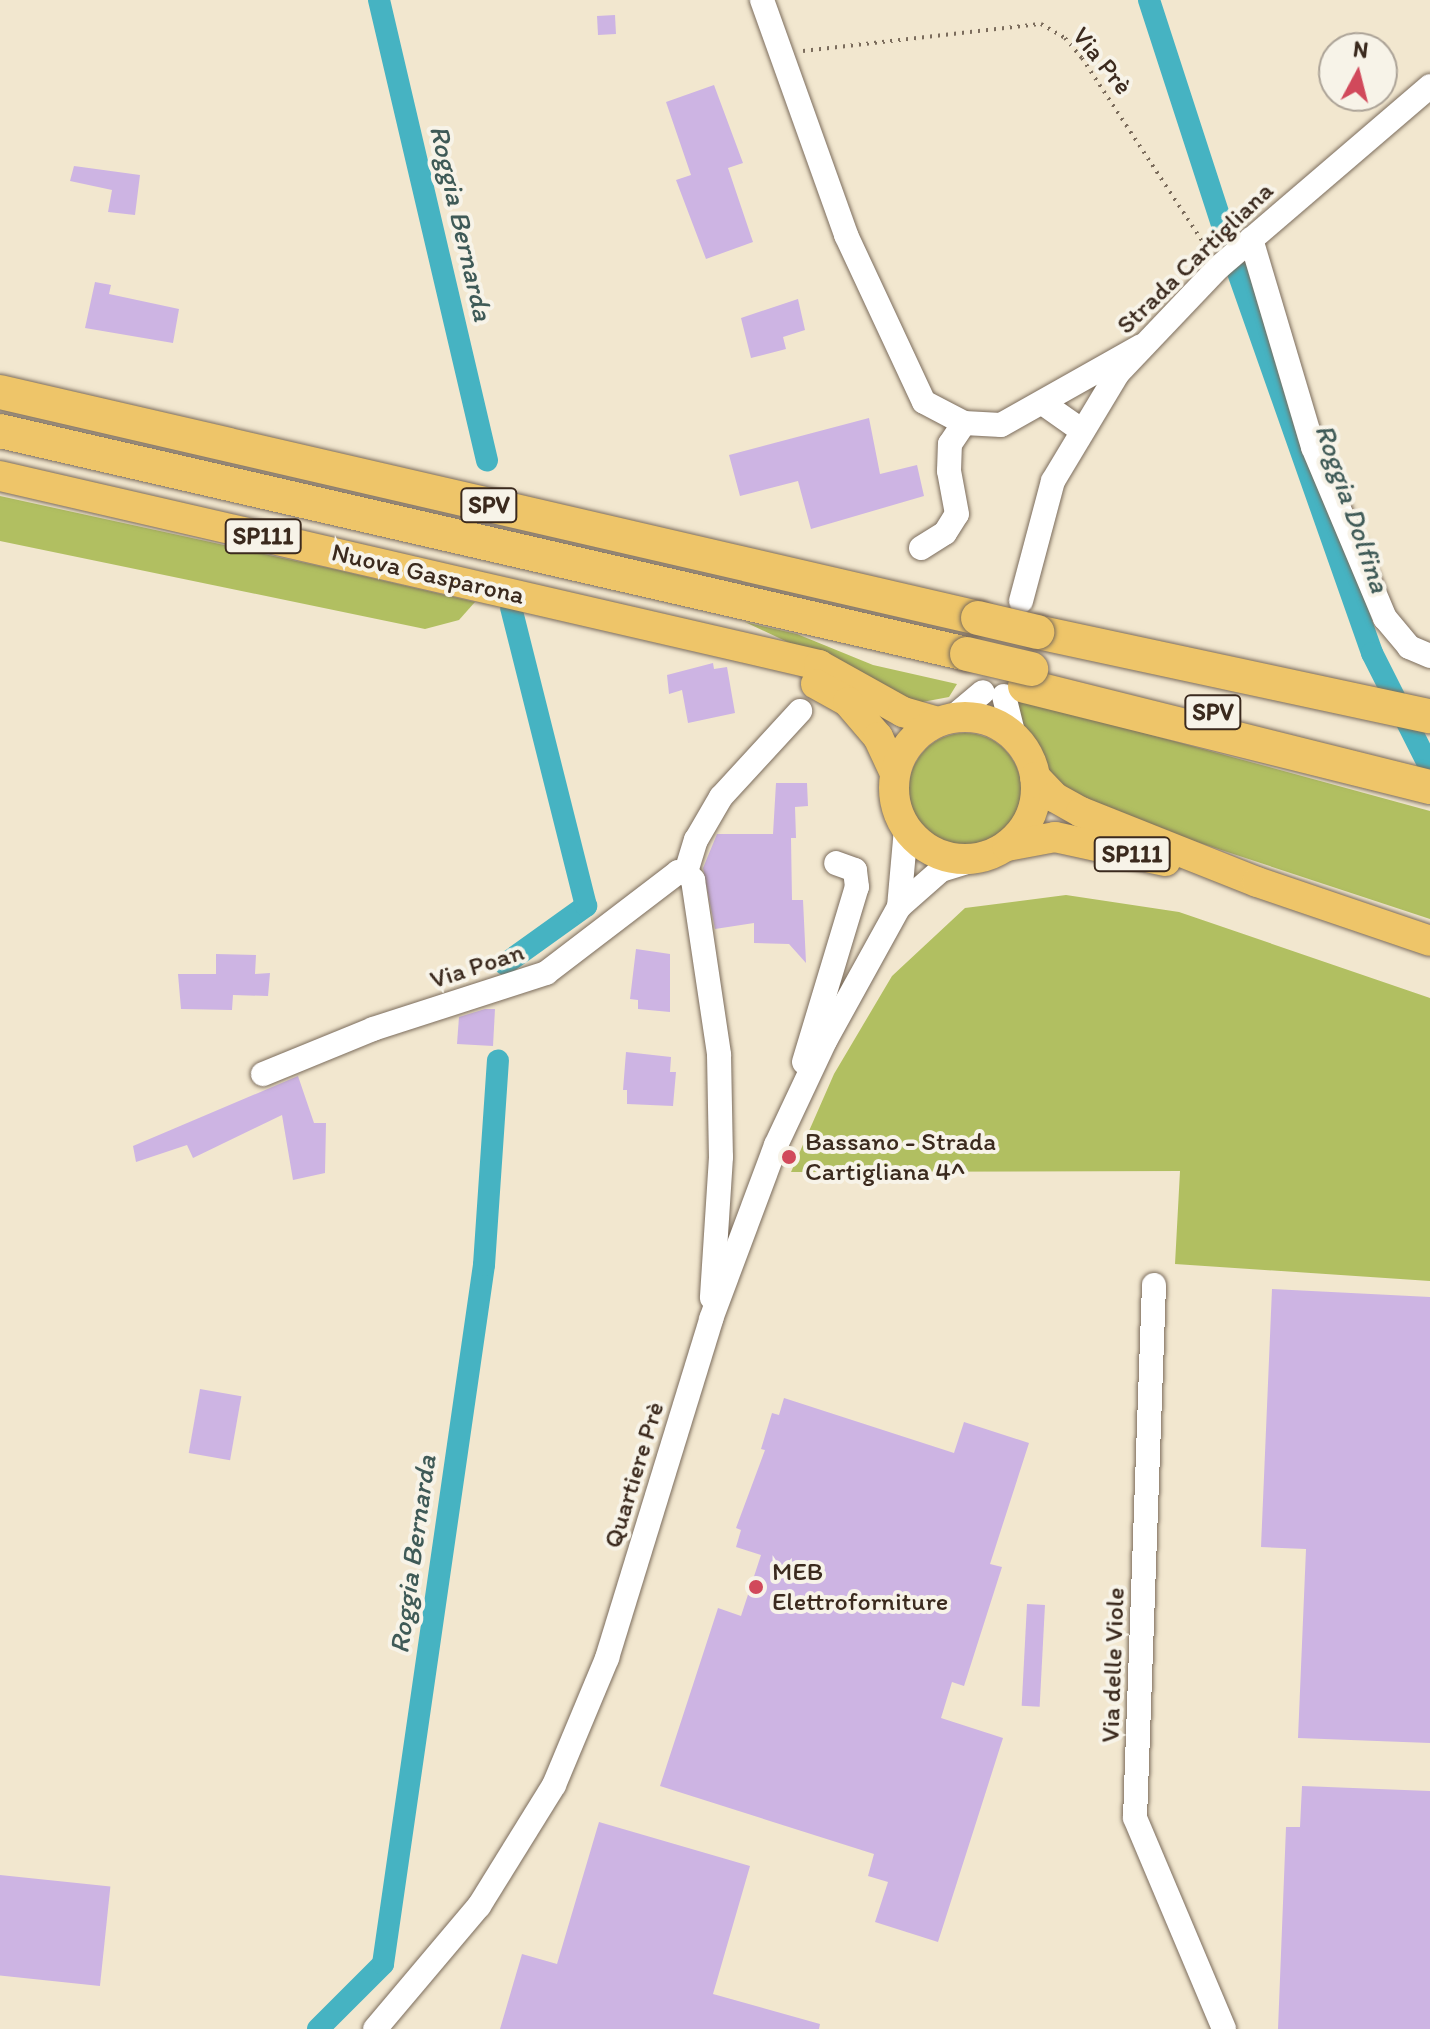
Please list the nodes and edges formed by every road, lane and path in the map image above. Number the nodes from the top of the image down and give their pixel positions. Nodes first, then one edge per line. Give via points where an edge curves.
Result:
1 (762, 0) edge
2 (780, 53) junction
3 (1430, 86) edge
4 (1251, 239) junction
5 (1219, 267) junction
6 (1141, 346) junction
7 (0, 392) edge
8 (1044, 404) junction
9 (964, 423) junction
10 (1081, 430) junction
11 (0, 431) edge
12 (0, 476) edge
13 (921, 548) dead end
14 (1021, 601) dead end
15 (762, 654) junction
16 (1430, 656) edge
17 (980, 678) junction
18 (800, 711) dead end
19 (1430, 716) edge
20 (945, 720) junction
21 (1014, 736) junction
22 (894, 772) junction
23 (1416, 772) edge
24 (1035, 777) junction
25 (906, 829) junction
26 (1007, 846) junction
27 (978, 859) junction
28 (836, 863) dead end
29 (686, 872) junction
30 (1257, 882) junction
31 (899, 907) junction
32 (1430, 941) edge
33 (263, 1074) dead end
34 (806, 1081) junction
35 (1154, 1285) dead end
36 (711, 1319) junction
37 (375, 2029) edge
38 (1224, 2029) edge

1 - 2 street
2 - 5 path, Via Prè via 1041,24 1065,38 1082,58
2 - 9 street via 846,235 905,366 924,402
3 - 4 street, Strada Cartigliana
4 - 5 street, Strada Cartigliana
4 - 16 street via 1313,447 1385,618 1409,647
5 - 6 street, Strada Cartigliana
6 - 8 street
6 - 10 street, Strada Cartigliana
7 - 19 highway, SPV, bridge via 1037,632
8 - 9 street via 1001,425
8 - 10 street
9 - 13 street via 950,444 957,514 945,533
10 - 14 street, Strada Cartigliana via 1053,481
11 - 17 highway, SPV via 776,610
12 - 15 main road, Nuova Gasparona / SP111
15 - 20 main road, Nuova Gasparona / SP111 via 819,665 903,712
15 - 22 main road, Nuova Gasparona / SP111 via 848,702 878,737
17 - 20 street
17 - 21 street
17 - 23 highway
17 - 23 highway, SPV, bridge via 1031,669
18 - 29 street via 721,797 696,840
20 - 21 main road, Nuova Gasparona / SP111 via 974,717
20 - 22 main road via 918,733
21 - 24 main road, SP111
22 - 25 main road, Nuova Gasparona / SP111 via 895,802
24 - 26 main road via 1030,815
24 - 30 main road, SP111 via 1054,797 1081,812
25 - 27 main road via 937,854
25 - 31 street, Quartiere Prè
26 - 27 main road, SP111
26 - 30 main road, SP111 via 1055,837
27 - 31 street, Quartiere Prè via 941,870
28 - 34 street via 855,870 857,887 805,1050
29 - 33 street, Via Poan via 678,872 546,973 373,1029
29 - 36 street via 693,880 719,1055 721,1157
30 - 32 main road, SP111
31 - 34 street, Quartiere Prè
34 - 36 street, Quartiere Prè via 776,1145
35 - 38 street, Via delle Viole via 1135,1818
36 - 37 street, Quartiere Prè via 607,1658 554,1785 479,1906

